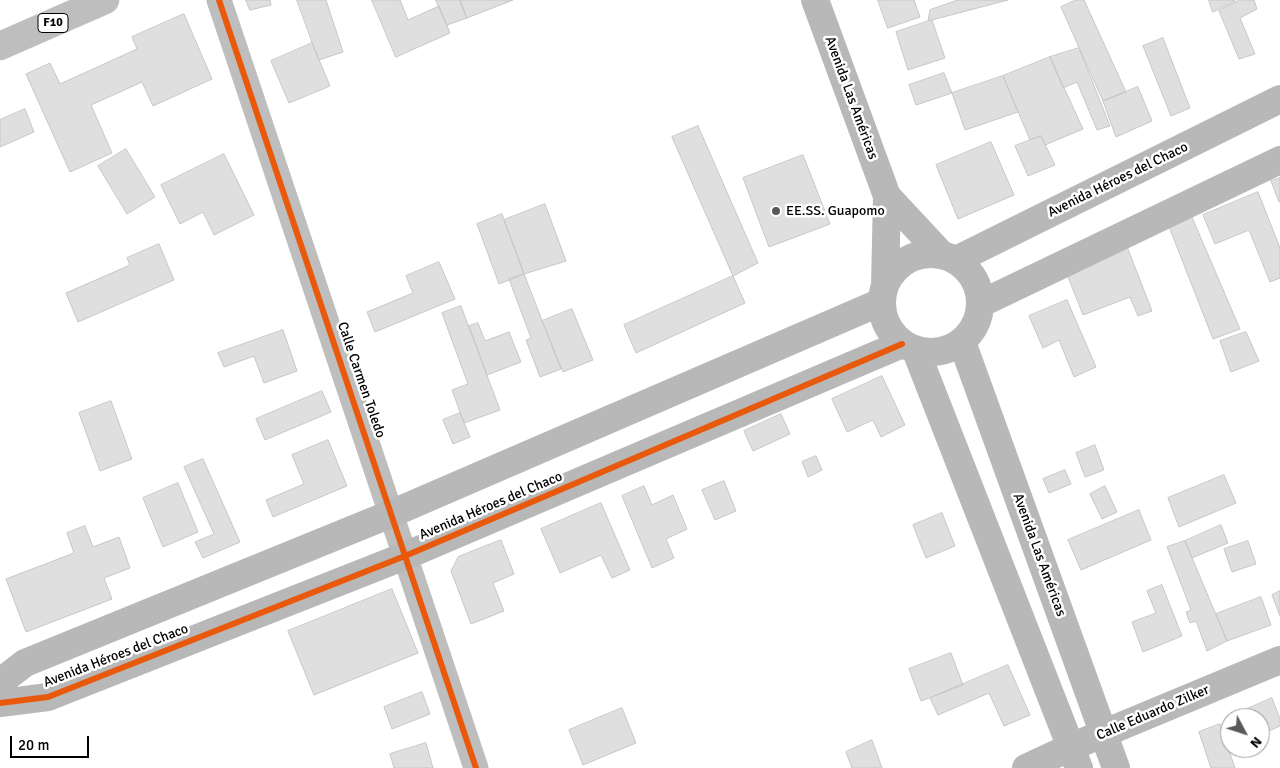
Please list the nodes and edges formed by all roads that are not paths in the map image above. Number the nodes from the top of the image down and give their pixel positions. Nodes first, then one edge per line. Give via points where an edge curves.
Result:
1 (105, 0) edge
2 (219, 0) edge
3 (815, 0) edge
4 (0, 46) edge
5 (1280, 100) edge
6 (1280, 160) edge
7 (887, 196) junction
8 (949, 258) junction
9 (883, 294) junction
10 (980, 304) junction
11 (962, 342) junction
12 (909, 347) junction
13 (393, 513) junction
14 (406, 556) junction
15 (1280, 660) edge
16 (0, 682) edge
17 (0, 703) edge
18 (1103, 734) junction
19 (1075, 757) edge
20 (476, 768) edge
21 (1026, 768) edge
22 (1116, 768) edge

1 - 4 highway, F10
2 - 13 street, Calle Carmen Toledo
3 - 7 street, Avenida Las Américas
5 - 8 street, Avenida Héroes del Chaco
6 - 10 street
7 - 8 street, Avenida Las Américas
7 - 9 street, Avenida Las Américas
8 - 9 street via 928,254 914,257 892,273
8 - 10 street via 974,279
9 - 12 street via 884,318 890,332
9 - 13 street, Avenida Héroes del Chaco
10 - 11 street via 972,331
11 - 12 street via 940,352
11 - 18 street, Avenida Las Américas
12 - 14 street, Avenida Héroes del Chaco
12 - 19 street
13 - 14 street, Calle Carmen Toledo
13 - 16 street, Avenida Héroes del Chaco via 25,663
14 - 17 street, Avenida Héroes del Chaco via 48,697
14 - 20 street, Calle Carmen Toledo
15 - 18 street, Calle Eduardo Zilker
18 - 19 street, Calle Eduardo Zilker
18 - 22 street, Avenida Las Américas
19 - 21 street, Calle Eduardo Zilker

